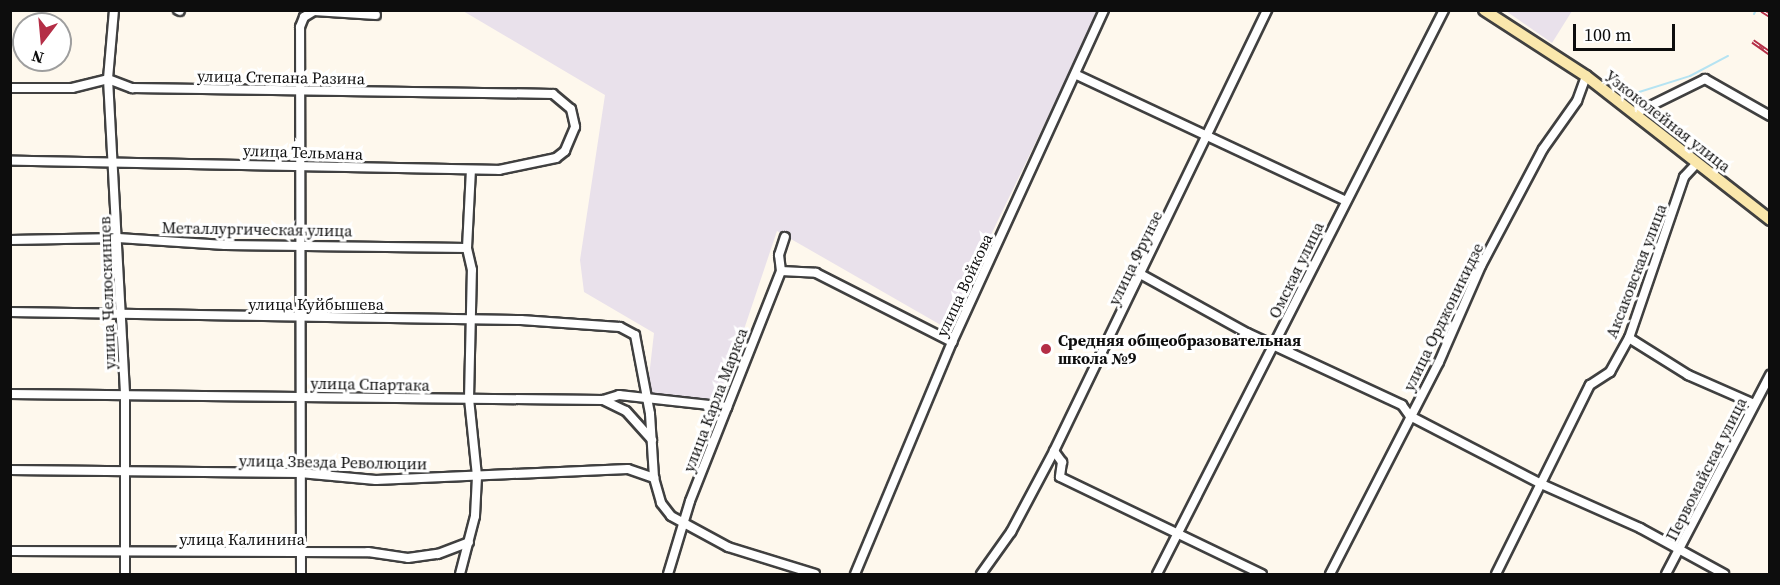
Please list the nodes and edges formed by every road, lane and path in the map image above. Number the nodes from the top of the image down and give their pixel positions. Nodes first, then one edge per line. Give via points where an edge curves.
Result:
1 (114, 10) edge
2 (1104, 10) edge
3 (1268, 10) edge
4 (1444, 10) edge
5 (1484, 10) edge
6 (376, 15) dead end
7 (1077, 75) junction
8 (1586, 76) junction
9 (108, 79) junction
10 (10, 88) edge
11 (298, 91) junction
12 (1636, 113) junction
13 (1770, 116) edge
14 (575, 127) joint
15 (1208, 135) junction
16 (115, 160) junction
17 (10, 161) edge
18 (1697, 163) junction
19 (301, 168) junction
20 (471, 170) junction
21 (1346, 201) junction
22 (1770, 220) edge
23 (785, 237) dead end
24 (118, 238) junction
25 (10, 240) edge
26 (302, 243) junction
27 (466, 248) junction
28 (781, 271) junction
29 (1142, 275) junction
30 (10, 312) edge
31 (120, 313) junction
32 (300, 317) junction
33 (472, 319) junction
34 (1629, 338) junction
35 (952, 342) junction
36 (1275, 344) junction
37 (1770, 375) edge
38 (125, 393) junction
39 (10, 394) edge
40 (298, 397) junction
41 (646, 398) junction
42 (469, 399) junction
43 (603, 400) junction
44 (1754, 404) junction
45 (727, 407) junction
46 (1410, 416) junction
47 (652, 440) junction
48 (1054, 451) junction
49 (10, 470) edge
50 (125, 470) junction
51 (300, 473) junction
52 (477, 476) junction
53 (654, 478) junction
54 (1539, 483) junction
55 (685, 525) junction
56 (1177, 537) junction
57 (469, 542) junction
58 (1679, 548) junction
59 (10, 551) edge
60 (124, 552) junction
61 (299, 554) junction
62 (124, 574) edge
63 (301, 574) edge
64 (460, 574) edge
65 (668, 574) edge
66 (815, 574) edge
67 (855, 574) edge
68 (981, 574) edge
69 (1157, 574) edge
70 (1262, 574) edge
71 (1330, 574) edge
72 (1496, 574) edge
73 (1666, 574) edge
74 (1724, 574) edge

1 - 9 street, улица Челюскинцев
2 - 7 street, улица Войкова
3 - 15 street, улица Фрунзе
4 - 21 street, Омская улица
5 - 8 street, Узкоколейная улица
6 - 11 street via 314,11 304,17
7 - 15 street
7 - 35 street, улица Войкова
8 - 12 street, Узкоколейная улица
8 - 46 street, улица Орджоникидзе via 1577,101 1543,149 1481,266
9 - 10 street via 72,88
9 - 11 street, улица Степана Разина via 132,88
9 - 16 street, улица Челюскинцев
11 - 14 street, улица Степана Разина via 553,94 571,110
11 - 19 street
12 - 13 street via 1705,79
12 - 18 street, Узкоколейная улица
14 - 20 street, улица Тельмана via 565,151 556,158 523,168
15 - 21 street
15 - 29 street, улица Фрунзе
16 - 17 street, улица Тельмана
16 - 19 street, улица Тельмана
16 - 24 street, улица Челюскинцев
18 - 22 street, Узкоколейная улица
18 - 34 street, Аксаковская улица via 1684,177
19 - 20 street, улица Тельмана
19 - 26 street
20 - 27 street
21 - 36 street, Омская улица
23 - 28 street, улица Карла Маркса via 779,255
24 - 25 street, Металлургическая улица
24 - 26 street, Металлургическая улица via 225,245
24 - 31 street, улица Челюскинцев
26 - 27 street, Металлургическая улица
26 - 32 street
27 - 33 street via 472,270
28 - 35 street via 816,273
28 - 45 street, улица Карла Маркса
29 - 36 street
29 - 48 street, улица Фрунзе
30 - 31 street, улица Куйбышева
31 - 32 street, улица Куйбышева
31 - 38 street, улица Челюскинцев
32 - 33 street, улица Куйбышева
32 - 40 street
33 - 41 street, улица Куйбышева via 620,327 635,335
33 - 42 street
34 - 44 street via 1688,375
34 - 54 street, Аксаковская улица via 1610,372 1590,385
35 - 67 street, улица Войкова
36 - 46 street via 1334,371 1372,394 1402,405
36 - 56 street, Омская улица
37 - 44 street, Первомайская улица
38 - 39 street, улица Спартака
38 - 40 street, улица Спартака
38 - 50 street, улица Челюскинцев
40 - 42 street, улица Спартака
40 - 51 street
41 - 43 street, улица Спартака via 619,395
41 - 45 street, улица Спартака
41 - 47 street
42 - 43 street, улица Спартака
42 - 52 street
43 - 47 street via 626,411
44 - 58 street, Первомайская улица
45 - 55 street, улица Карла Маркса
46 - 54 street
46 - 71 street, улица Орджоникидзе
47 - 53 street
48 - 56 street via 1062,462 1060,477
48 - 68 street, улица Фрунзе via 1011,531
49 - 50 street, улица Звезда Революции
50 - 51 street, улица Звезда Революции
50 - 60 street, улица Челюскинцев
51 - 52 street, улица Звезда Революции via 376,480
51 - 61 street
52 - 53 street, улица Звезда Революции via 628,469
52 - 57 street
53 - 55 street via 661,503
54 - 58 street
54 - 72 street, Аксаковская улица
55 - 65 street, улица Карла Маркса
55 - 66 street via 760,560
56 - 69 street, Омская улица
56 - 70 street
57 - 61 street, улица Калинина via 438,554 408,558 368,552
57 - 64 street
58 - 73 street, Первомайская улица
58 - 74 street
59 - 60 street, улица Калинина
60 - 61 street, улица Калинина
60 - 62 street, улица Челюскинцев
61 - 63 street

